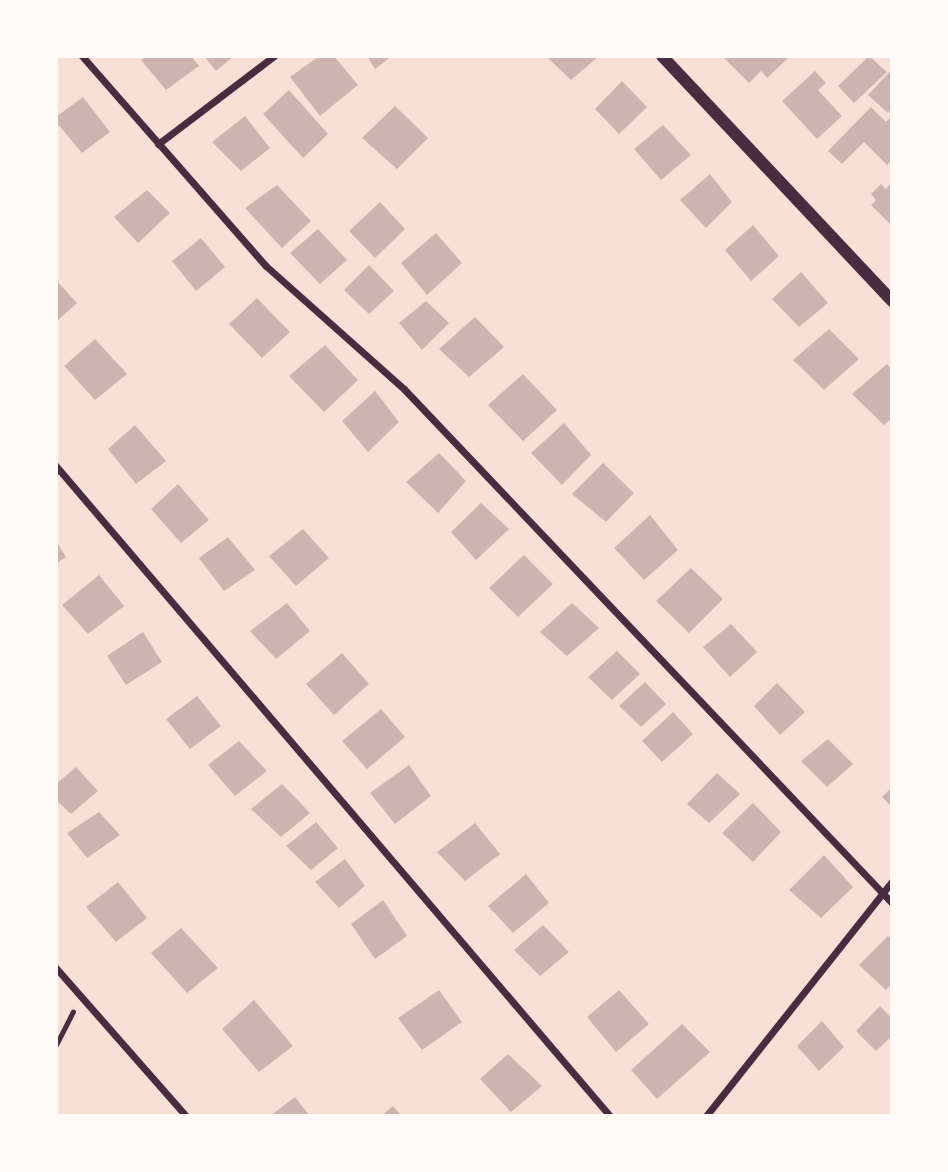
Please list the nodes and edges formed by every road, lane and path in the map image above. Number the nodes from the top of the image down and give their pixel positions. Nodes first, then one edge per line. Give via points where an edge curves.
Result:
1 (82, 56) edge
2 (274, 56) edge
3 (662, 56) edge
4 (158, 144) junction
5 (892, 301) edge
6 (56, 466) edge
7 (892, 881) edge
8 (881, 892) junction
9 (892, 903) edge
10 (56, 968) edge
11 (82, 996) junction
12 (56, 1045) edge
13 (186, 1116) edge
14 (610, 1116) edge
15 (706, 1116) edge

1 - 4 street
2 - 4 street
3 - 5 street
4 - 8 street via 266,266 404,388
6 - 14 street
7 - 8 street
8 - 9 street
8 - 15 street
10 - 11 street
11 - 12 path
11 - 13 street

